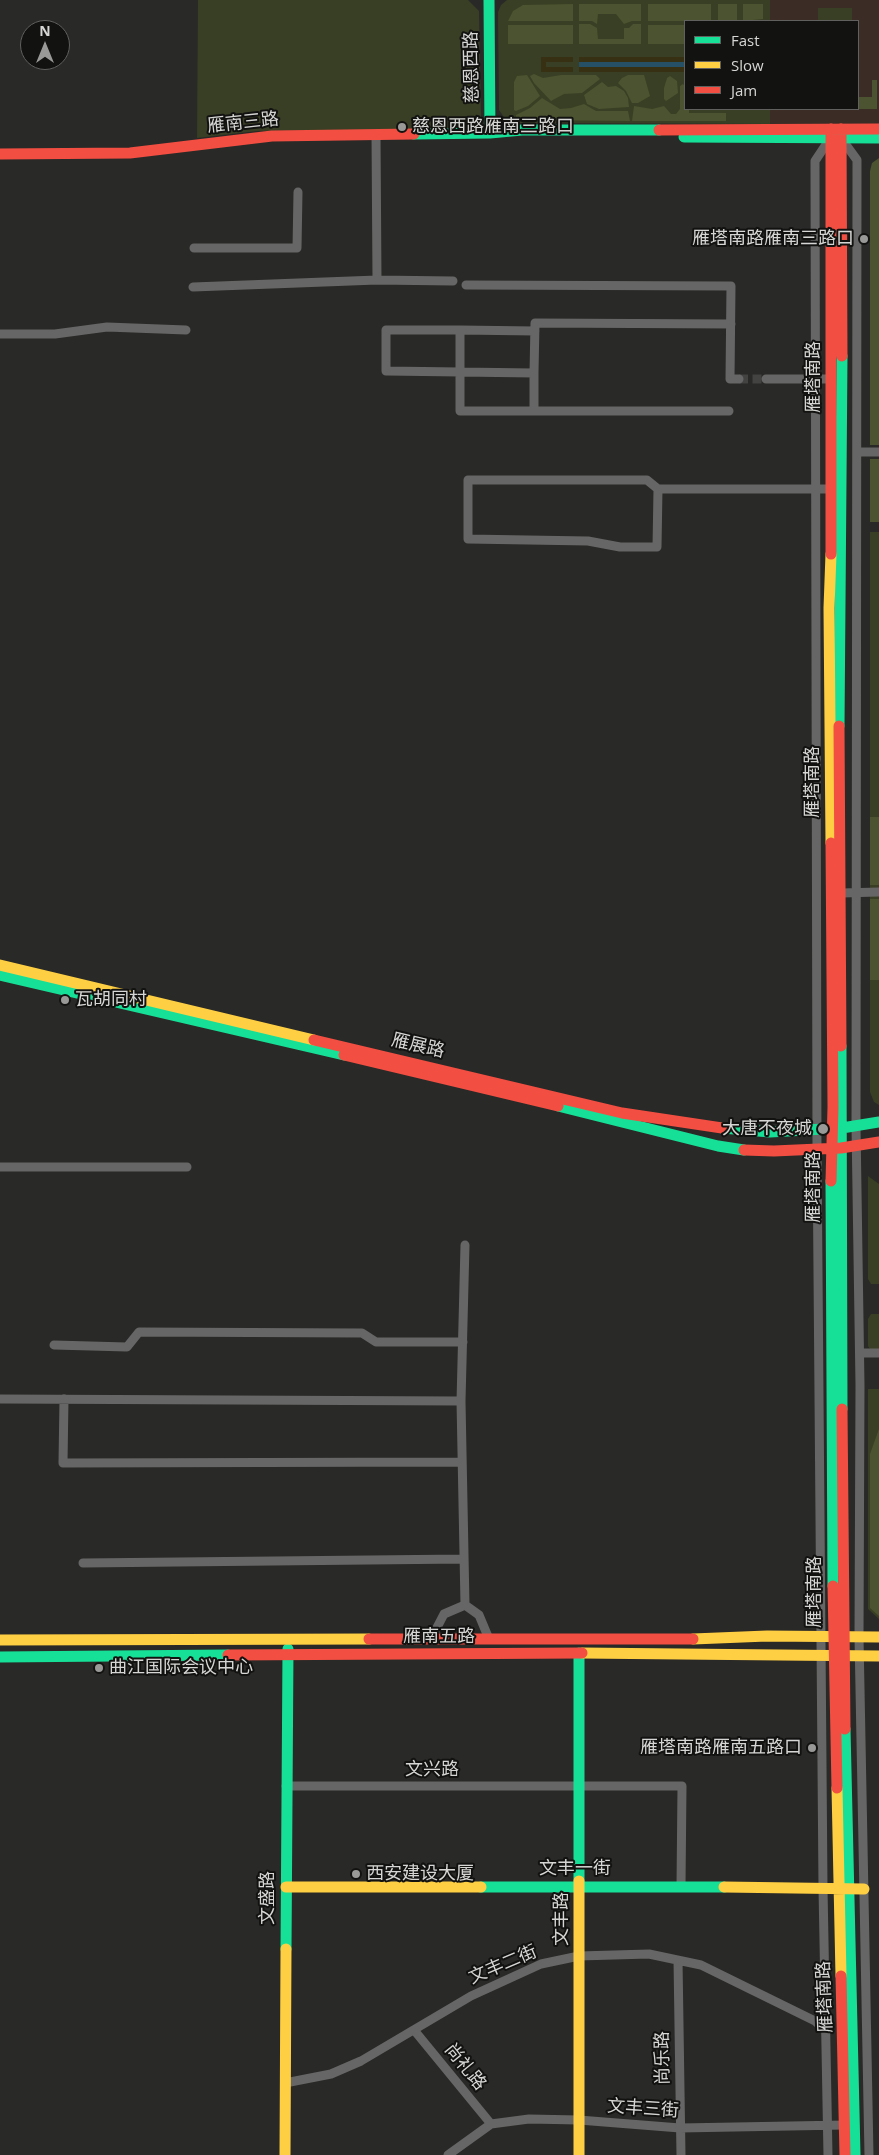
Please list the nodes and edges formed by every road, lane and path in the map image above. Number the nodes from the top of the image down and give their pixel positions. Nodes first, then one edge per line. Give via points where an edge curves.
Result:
1 (489, 0) edge
2 (879, 129) edge
3 (490, 133) junction
4 (836, 133) junction
5 (376, 134) junction
6 (879, 138) edge
7 (0, 154) edge
8 (298, 192) dead end
9 (194, 248) dead end
10 (377, 280) junction
11 (453, 281) dead end
12 (466, 285) dead end
13 (194, 287) dead end
14 (730, 324) junction
15 (186, 330) dead end
16 (460, 330) junction
17 (535, 331) junction
18 (0, 334) edge
19 (460, 372) junction
20 (534, 373) junction
21 (739, 378) dead end
22 (766, 378) tunnel mouth
23 (815, 379) junction
24 (831, 379) junction
25 (729, 410) dead end
26 (534, 411) junction
27 (857, 452) junction
28 (879, 452) edge
29 (658, 488) junction
30 (815, 489) junction
31 (837, 489) junction
32 (857, 892) junction
33 (879, 892) edge
34 (841, 893) junction
35 (0, 965) edge
36 (0, 976) edge
37 (879, 1122) edge
38 (856, 1126) junction
39 (837, 1129) junction
40 (816, 1130) junction
41 (879, 1142) edge
42 (857, 1146) junction
43 (836, 1148) junction
44 (816, 1149) junction
45 (0, 1167) edge
46 (187, 1167) dead end
47 (465, 1245) dead end
48 (463, 1342) junction
49 (54, 1346) dead end
50 (860, 1353) junction
51 (879, 1353) edge
52 (837, 1388) junction
53 (860, 1388) junction
54 (819, 1389) junction
55 (0, 1399) edge
56 (64, 1399) junction
57 (461, 1401) junction
58 (462, 1462) junction
59 (464, 1559) junction
60 (83, 1562) dead end
61 (465, 1605) junction
62 (821, 1636) junction
63 (838, 1637) junction
64 (860, 1637) junction
65 (879, 1637) edge
66 (431, 1639) junction
67 (489, 1639) junction
68 (0, 1640) edge
69 (288, 1640) junction
70 (579, 1653) junction
71 (288, 1655) junction
72 (821, 1655) junction
73 (839, 1656) junction
74 (860, 1656) junction
75 (879, 1656) edge
76 (0, 1657) edge
77 (286, 1786) junction
78 (579, 1786) junction
79 (681, 1886) junction
80 (286, 1887) junction
81 (579, 1887) junction
82 (823, 1888) junction
83 (844, 1888) junction
84 (864, 1889) junction
85 (579, 1956) junction
86 (678, 1960) junction
87 (414, 2030) junction
88 (826, 2031) junction
89 (285, 2083) junction
90 (579, 2120) junction
91 (491, 2124) junction
92 (845, 2125) junction
93 (827, 2126) junction
94 (680, 2128) junction
95 (285, 2155) edge
96 (448, 2155) edge
97 (579, 2155) edge
98 (681, 2155) edge
99 (828, 2155) edge
100 (845, 2155) edge
101 (854, 2155) edge
102 (869, 2155) edge

1 - 3 main road, 慈恩西路
2 - 4 main road, 雁南三路
3 - 4 main road, 雁南三路 via 514,137
3 - 5 main road, 雁南三路
4 - 6 main road, 雁南三路
4 - 23 street via 815,161
4 - 24 main road, 雁塔南路
4 - 27 street via 857,160
4 - 31 main road, 雁塔南路
5 - 7 main road, 雁南三路 via 272,136 130,153
5 - 10 street
8 - 9 street via 297,248
10 - 11 street
10 - 13 street
12 - 14 street via 731,286
14 - 17 street via 535,323
14 - 21 street via 730,378
15 - 18 street via 107,327 54,334
16 - 17 street
16 - 19 street
16 - 19 street via 386,330 386,372
17 - 20 street
19 - 20 street
19 - 26 street via 460,411
20 - 26 street
22 - 23 street
23 - 24 street
23 - 30 street
24 - 31 main road, 雁塔南路
25 - 26 street
27 - 28 street
27 - 32 street
29 - 29 street via 647,480 468,480 468,539 588,541 620,547 657,547
29 - 30 street
30 - 31 street
30 - 40 street
31 - 34 main road, 雁塔南路
31 - 39 main road, 雁塔南路 via 829,608
32 - 33 street
32 - 34 street
32 - 38 street
34 - 39 main road, 雁塔南路
35 - 40 main road, 雁展路 via 622,1113 748,1131
36 - 44 main road, 雁展路 via 504,1092 695,1141 744,1150
37 - 38 main road, 雁展路
38 - 39 main road, 雁展路
38 - 42 street
39 - 40 main road, 雁展路
39 - 43 main road, 雁塔南路
40 - 44 street
41 - 42 main road, 雁展路
42 - 43 main road, 雁展路
42 - 50 street
43 - 44 main road, 雁展路
43 - 52 main road, 雁塔南路
44 - 54 street
45 - 46 street
47 - 48 street
48 - 49 street via 376,1342 362,1333 139,1332 127,1347
48 - 57 street
50 - 51 street
50 - 53 street
52 - 53 street
52 - 54 street
52 - 63 main road, 雁塔南路
53 - 64 street
54 - 62 street
55 - 56 street
56 - 57 street
56 - 58 street via 63,1462
57 - 58 street
58 - 59 street
59 - 60 street
59 - 61 street
61 - 66 street via 444,1614
61 - 67 street via 479,1616
62 - 63 main road, 雁南五路
62 - 67 main road, 雁南五路
62 - 72 street
63 - 64 main road, 雁南五路
63 - 73 main road, 雁塔南路
64 - 65 main road, 雁南五路
64 - 74 street
66 - 67 main road, 雁南五路
66 - 69 main road, 雁南五路
68 - 69 main road, 雁南五路
69 - 71 main road, 文盛路
70 - 71 main road, 雁南五路
70 - 72 main road, 雁南五路
70 - 78 main road, 文丰路
71 - 76 main road, 雁南五路
71 - 77 main road, 文盛路
72 - 73 main road, 雁南五路
72 - 82 street
73 - 74 main road, 雁南五路
73 - 83 main road, 雁塔南路
74 - 75 main road, 雁南五路
74 - 84 street
77 - 78 street, 文兴路
77 - 80 main road, 文盛路
78 - 79 street, 文兴路 via 682,1786
78 - 81 main road, 文丰路
79 - 81 main road, 文丰一街
79 - 82 main road, 文丰一街
80 - 81 main road, 文丰一街
80 - 89 main road, 文盛路
81 - 85 main road, 文丰路
82 - 83 main road, 文丰一街
82 - 88 street
83 - 84 main road, 文丰一街
83 - 92 main road, 雁塔南路
83 - 101 main road, 雁塔南路
84 - 102 street
85 - 86 street, 文丰二街 via 649,1954
85 - 87 street, 文丰二街 via 541,1964 471,1996
85 - 90 main road, 文丰路
86 - 88 street, 文丰二街 via 701,1965 749,1987 815,2021
86 - 94 street, 尚乐路
87 - 89 street, 文丰二街 via 361,2061 331,2074
87 - 91 street, 尚礼路
88 - 93 street
89 - 95 main road, 文盛路
90 - 91 street, 文丰三街 via 529,2119
90 - 94 street, 文丰三街
90 - 97 main road, 文丰路
91 - 96 street, 文丰三街
92 - 93 street, 文丰三街
92 - 100 main road, 雁塔南路
93 - 94 street, 文丰三街
93 - 99 street
94 - 98 street, 尚乐路

